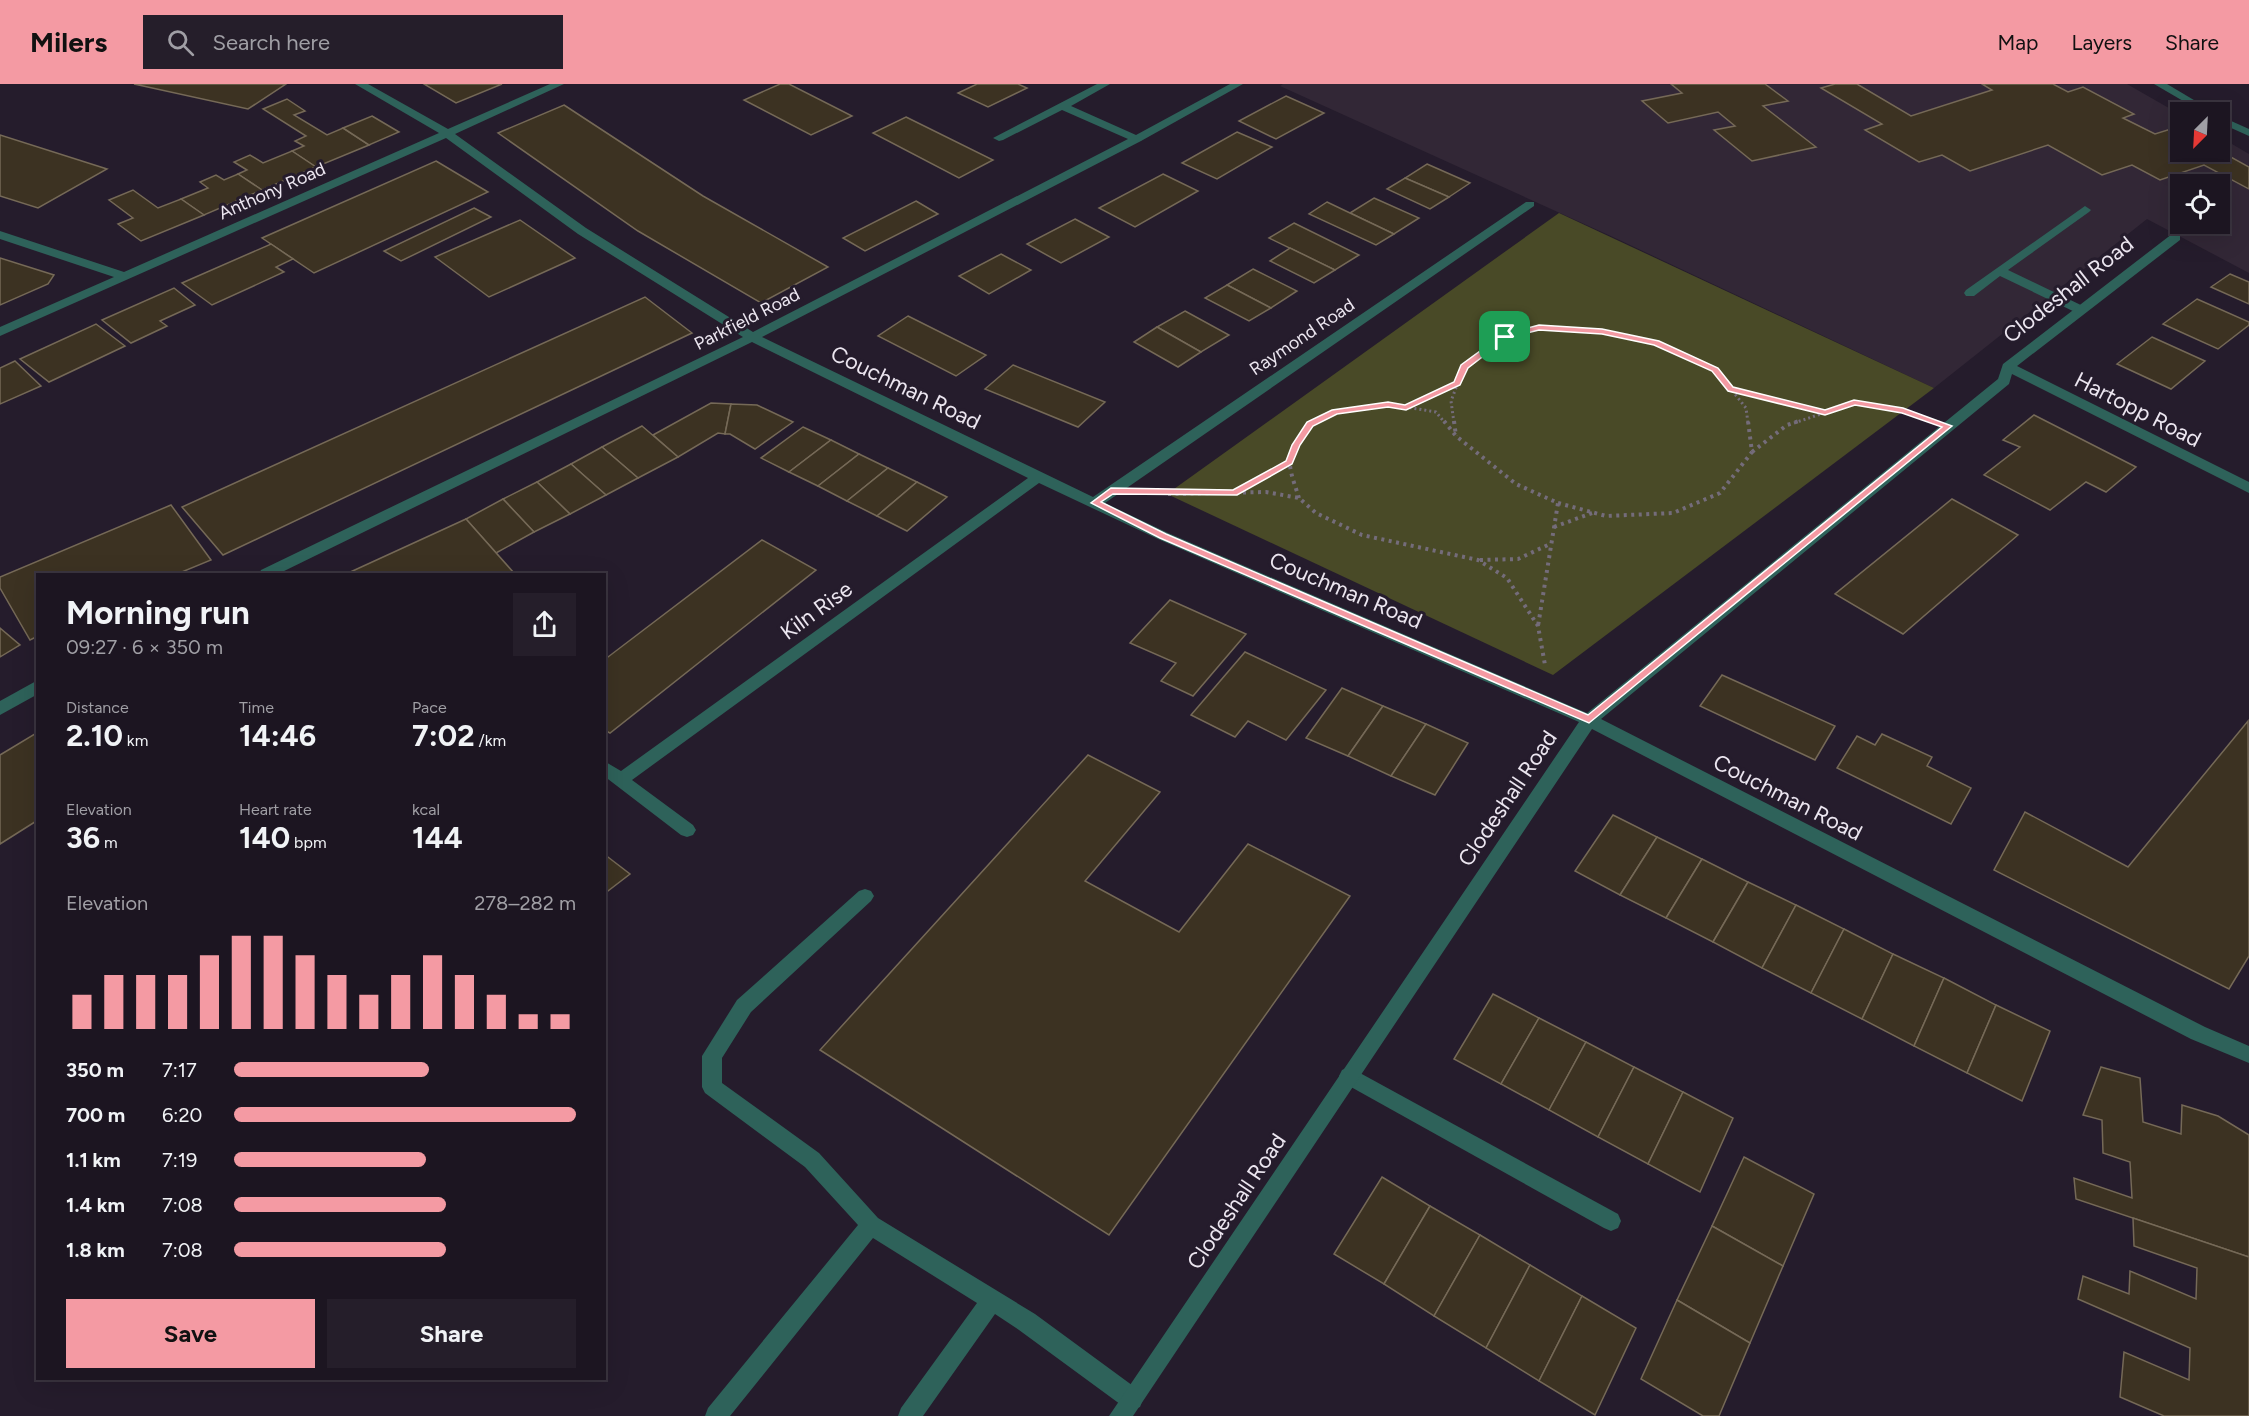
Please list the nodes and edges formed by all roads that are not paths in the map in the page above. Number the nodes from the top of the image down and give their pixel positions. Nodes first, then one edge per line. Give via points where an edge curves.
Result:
1 (360, 84) edge
2 (559, 84) edge
3 (1105, 84) edge
4 (1238, 84) edge
5 (2159, 84) edge
6 (2191, 102) edge
7 (1062, 106) junction
8 (2230, 124) edge
9 (446, 133) junction
10 (2249, 133) edge
11 (999, 138) dead end
12 (1137, 139) junction
13 (1530, 204) dead end
14 (2085, 210) dead end
15 (0, 235) edge
16 (2175, 237) dead end
17 (1999, 271) junction
18 (123, 276) junction
19 (1970, 293) dead end
20 (2081, 310) junction
21 (0, 332) edge
22 (754, 338) junction
23 (2008, 367) junction
24 (1038, 477) junction
25 (2249, 488) edge
26 (1095, 503) junction
27 (268, 573) edge
28 (36, 687) edge
29 (0, 709) edge
30 (1589, 720) junction
31 (606, 768) edge
32 (621, 779) junction
33 (687, 830) dead end
34 (865, 896) dead end
35 (2249, 1054) edge
36 (1349, 1076) junction
37 (1611, 1221) dead end
38 (871, 1224) junction
39 (992, 1300) junction
40 (1126, 1408) edge
41 (716, 1416) edge
42 (909, 1416) edge

1 - 9 street, Couchman Road
2 - 9 street, Anthony Road
3 - 7 street
4 - 12 street, Parkfield Road
5 - 6 street
7 - 11 street
7 - 12 street
8 - 10 street
9 - 18 street, Anthony Road
9 - 22 street, Couchman Road via 582,231
12 - 22 street, Parkfield Road
13 - 26 street, Raymond Road
14 - 17 street
15 - 18 street
16 - 20 street, Clodeshall Road
17 - 19 street
17 - 20 street
18 - 21 street, Anthony Road
20 - 23 street, Clodeshall Road
22 - 24 street, Couchman Road
22 - 27 street, Parkfield Road
23 - 25 street, Hartopp Road
23 - 30 street, Clodeshall Road via 2004,381
24 - 26 street, Couchman Road
24 - 32 street, Kiln Rise
26 - 30 street, Couchman Road
28 - 29 street
30 - 35 street, Couchman Road via 2198,1033
30 - 36 street, Clodeshall Road
31 - 32 street
32 - 33 street
34 - 38 street via 744,1006 712,1056 712,1087 812,1160
36 - 37 street
36 - 40 street, Clodeshall Road
38 - 39 street
38 - 41 street
39 - 40 street via 1027,1322
39 - 42 street

